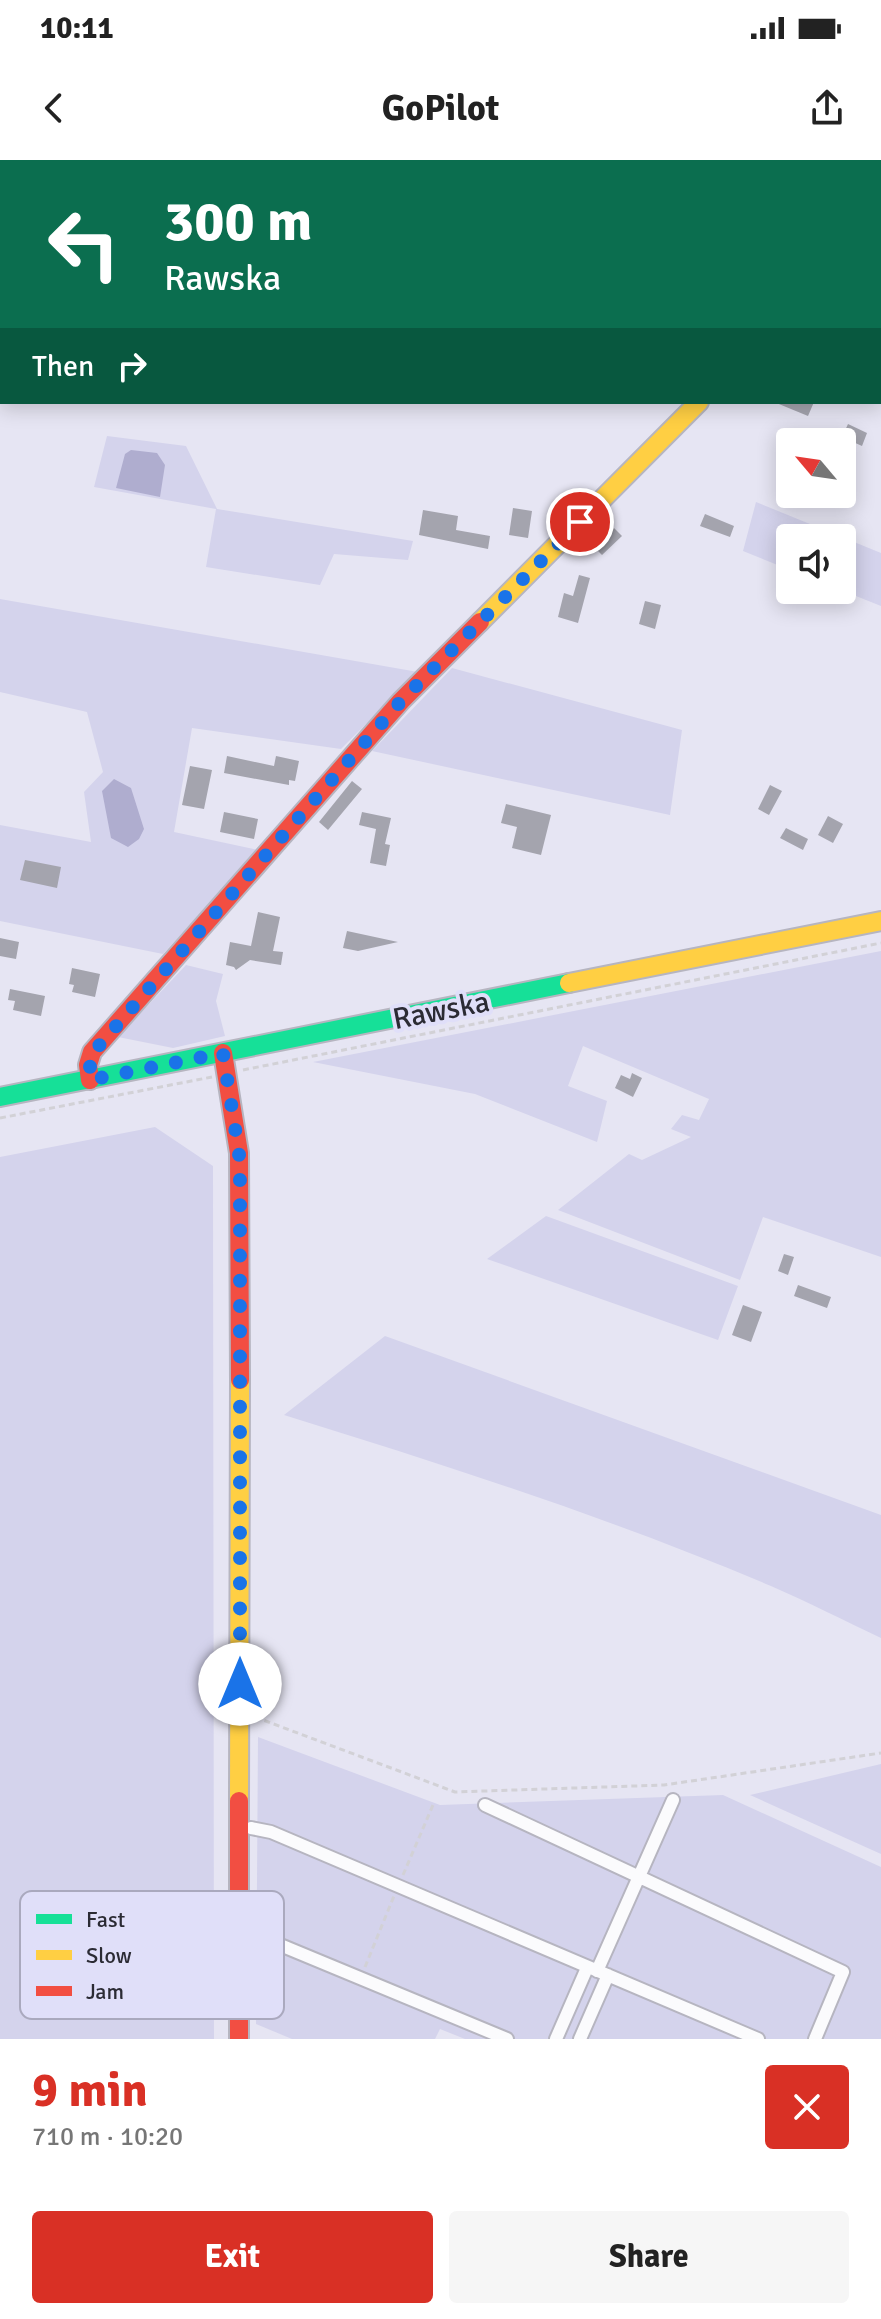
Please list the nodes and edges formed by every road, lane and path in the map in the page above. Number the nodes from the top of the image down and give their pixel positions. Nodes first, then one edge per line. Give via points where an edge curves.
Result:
1 (697, 404) edge
2 (881, 921) edge
3 (881, 943) edge
4 (223, 1053) junction
5 (227, 1074) junction
6 (90, 1080) junction
7 (0, 1097) edge
8 (0, 1118) edge
9 (240, 1711) junction
10 (881, 1753) edge
11 (673, 1800) dead end
12 (485, 1805) dead end
13 (251, 1828) dead end
14 (640, 1876) junction
15 (239, 1891) edge
16 (284, 1947) edge
17 (597, 1971) junction
18 (239, 2019) edge
19 (239, 2039) edge
20 (507, 2039) edge
21 (556, 2039) edge
22 (580, 2039) edge
23 (758, 2039) edge
24 (815, 2039) edge

1 - 6 street via 401,701 92,1052
2 - 4 street, Rawska
3 - 5 path
4 - 5 street
4 - 6 street, Rawska
5 - 8 path
5 - 9 street via 240,1181
6 - 7 street, Rawska
9 - 10 path via 455,1792 664,1785
9 - 15 street
11 - 14 street
12 - 14 street
13 - 17 street
14 - 17 street
14 - 24 street via 843,1972
16 - 20 street
17 - 21 street
17 - 22 street
17 - 23 street
18 - 19 street

